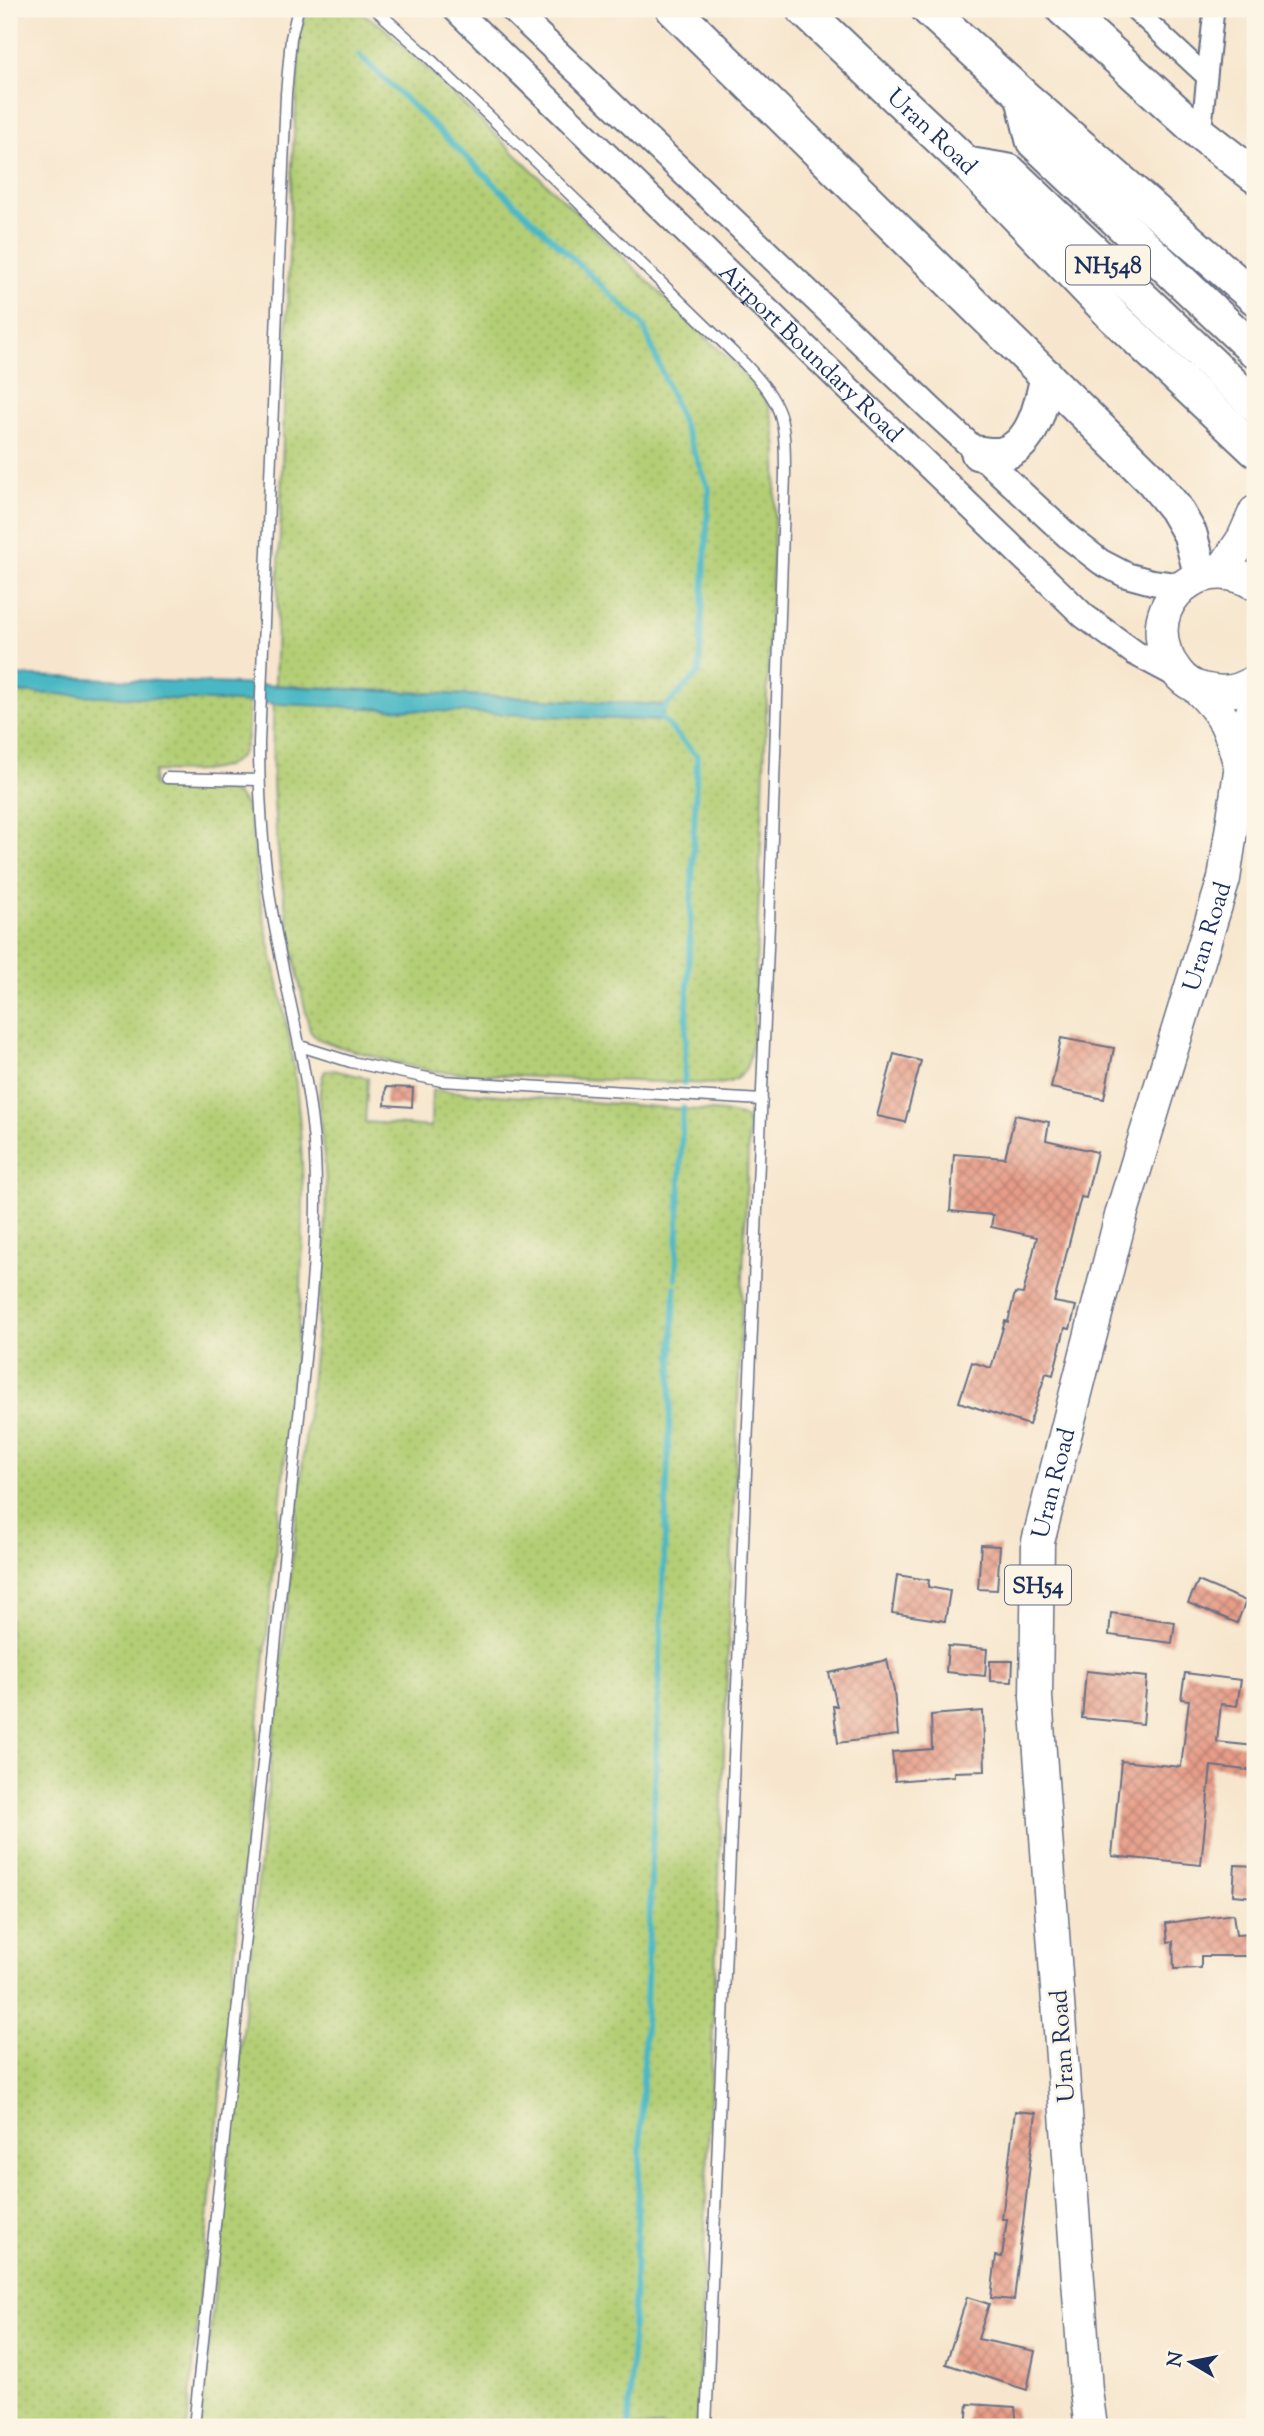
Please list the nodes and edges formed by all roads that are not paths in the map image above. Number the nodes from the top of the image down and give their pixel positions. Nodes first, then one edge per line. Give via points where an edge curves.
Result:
1 (298, 9) edge
2 (375, 9) edge
3 (455, 9) edge
4 (512, 9) edge
5 (673, 9) edge
6 (803, 9) edge
7 (928, 9) edge
8 (1063, 9) edge
9 (1134, 9) edge
10 (1214, 9) edge
11 (1206, 76) junction
12 (1022, 95) junction
13 (1201, 134) junction
14 (967, 164) junction
15 (1255, 176) edge
16 (1255, 298) edge
17 (1255, 351) edge
18 (1046, 376) junction
19 (1246, 396) edge
20 (1255, 450) edge
21 (978, 453) junction
22 (1255, 512) edge
23 (1202, 578) junction
24 (1255, 584) edge
25 (1255, 681) edge
26 (1189, 683) junction
27 (1255, 703) edge
28 (1240, 768) junction
29 (167, 778) dead end
30 (259, 780) junction
31 (300, 1046) junction
32 (762, 1100) junction
33 (194, 2427) edge
34 (706, 2427) edge
35 (1091, 2427) edge

1 - 30 lane via 286,94
2 - 32 lane via 744,363 777,403 785,443 785,475
3 - 26 street, Airport Boundary Road via 1084,616 1135,653
4 - 21 street, Airport Boundary Road
5 - 18 highway
6 - 14 highway, Uran Road / NH548
7 - 12 highway, NH548
8 - 13 highway
9 - 11 street
10 - 11 street
11 - 13 street
12 - 16 highway, NH548
12 - 17 highway, NH548 via 1033,142
13 - 15 highway
14 - 19 highway, Uran Road / NH548 via 1009,171
14 - 20 highway, NH548 via 1115,318
18 - 21 highway via 1034,425 1021,442 1002,454
18 - 23 highway via 1175,508 1190,534
21 - 23 street, Airport Boundary Road via 1101,562 1152,582
22 - 23 main road via 1243,539
23 - 24 main road via 1242,576
23 - 26 main road, Uran Road via 1169,601 1162,621 1161,642 1168,662
25 - 26 main road via 1234,691 1216,692
26 - 28 main road, Uran Road via 1216,706 1231,730
27 - 28 main road, Uran Road
28 - 35 main road, Uran Road / SH54 via 1224,879 1122,1212 1038,1542 1035,1697
29 - 30 lane
30 - 31 lane via 273,919
31 - 32 lane via 442,1081
31 - 33 lane via 315,1155 312,1281
32 - 34 lane

